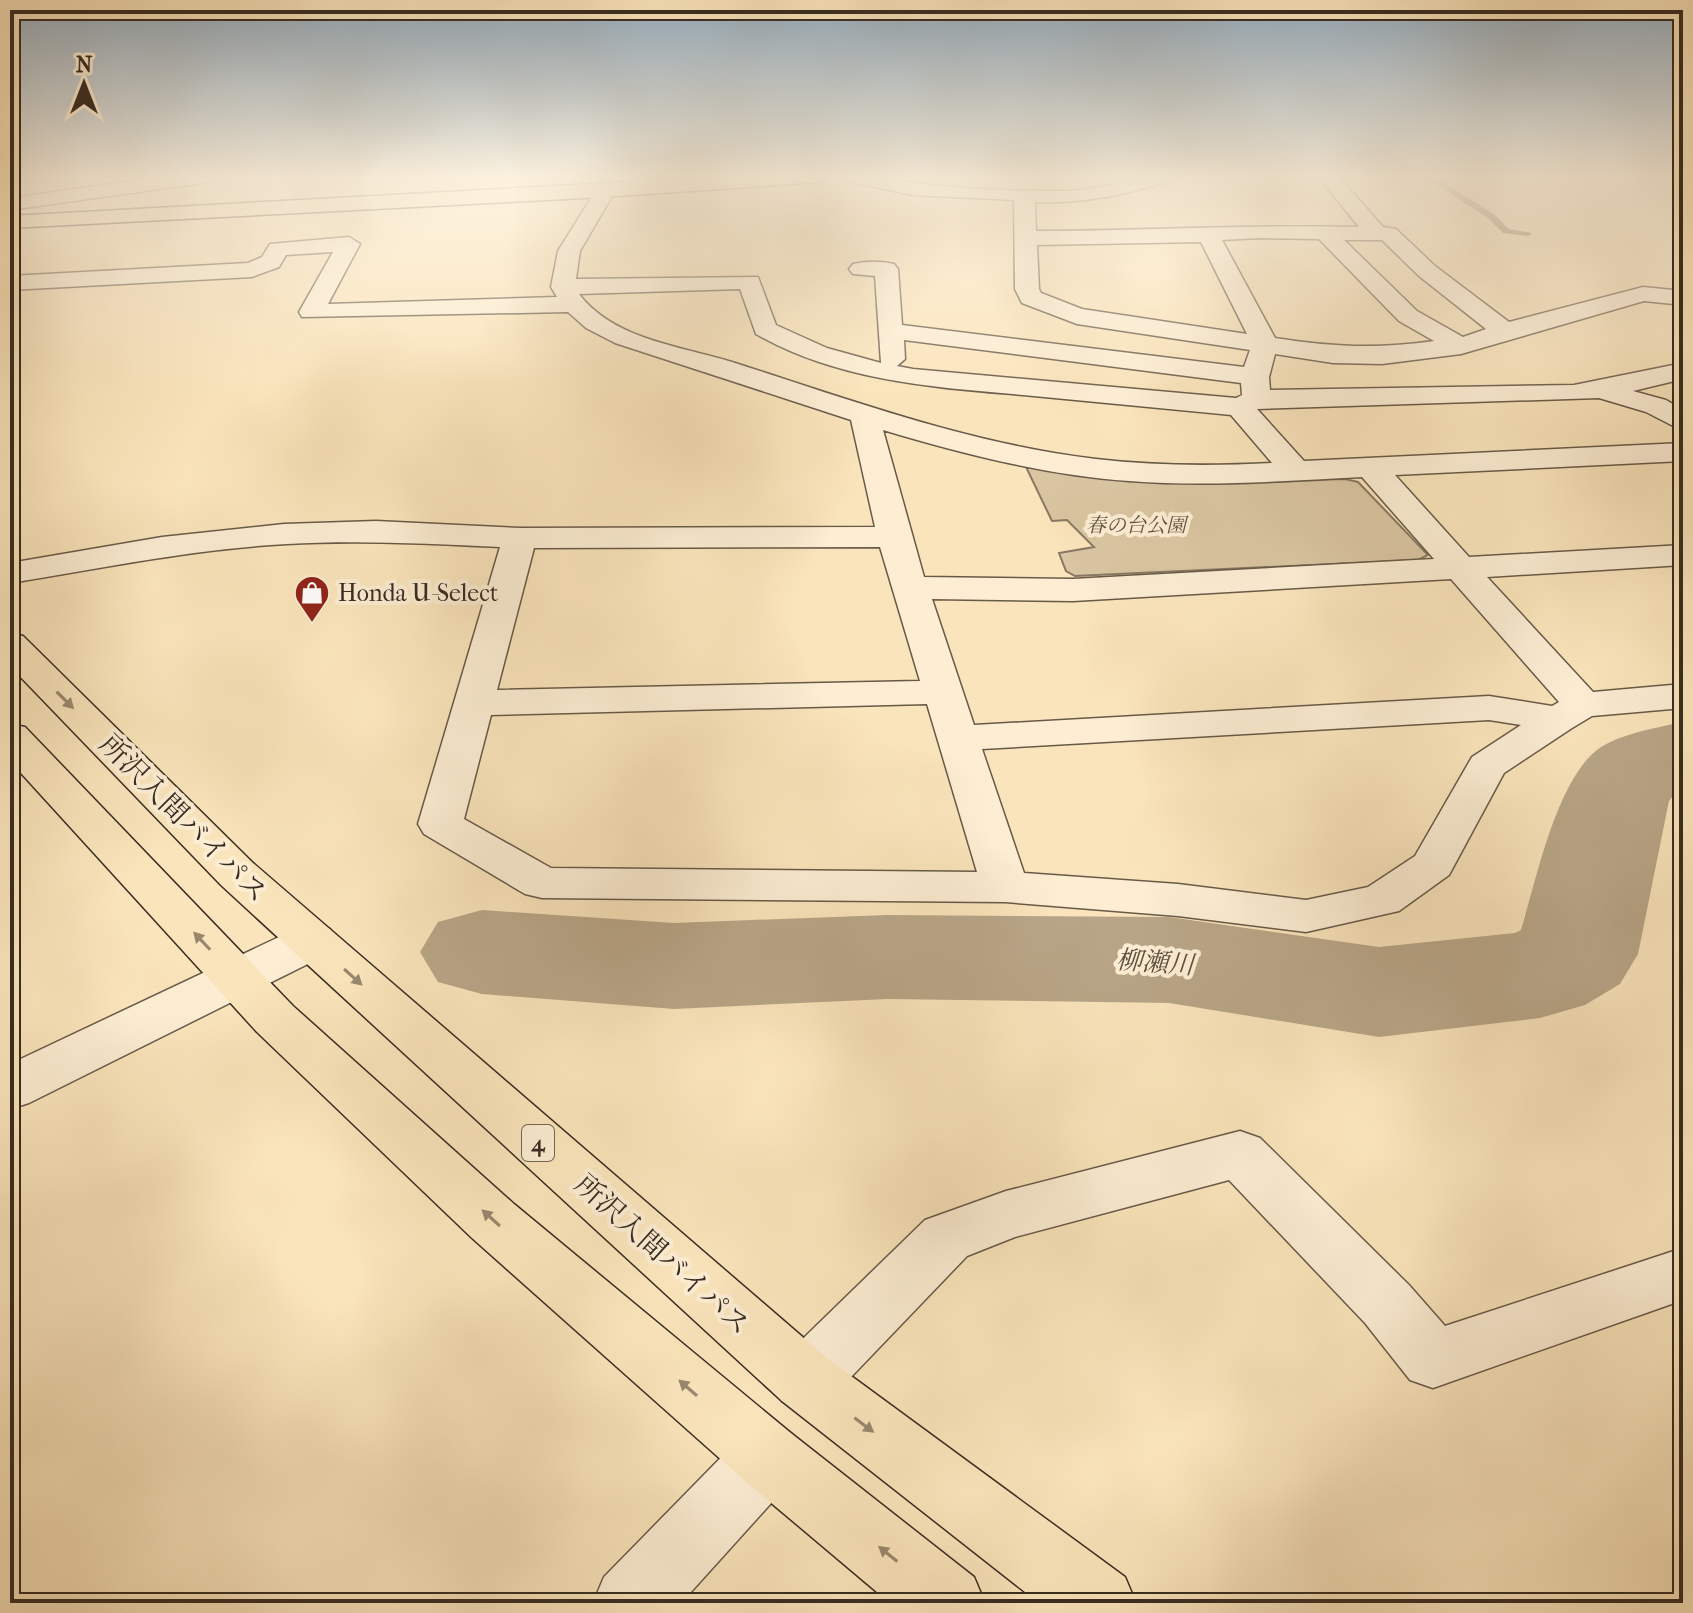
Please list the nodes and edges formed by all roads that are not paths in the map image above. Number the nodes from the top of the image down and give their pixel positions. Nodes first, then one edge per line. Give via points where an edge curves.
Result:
1 (277, 251) edge
2 (345, 251) edge
3 (569, 251) edge
4 (1026, 251) edge
5 (1217, 251) edge
6 (1343, 251) edge
7 (1406, 251) edge
8 (861, 269) dead end
9 (10, 283) edge
10 (568, 295) junction
11 (1683, 298) edge
12 (765, 329) junction
13 (892, 331) junction
14 (1505, 331) junction
15 (1265, 344) junction
16 (1456, 348) junction
17 (691, 358) junction
18 (1496, 361) dead end
19 (1525, 369) dead end
20 (1683, 371) edge
21 (892, 373) junction
22 (1600, 390) junction
23 (1250, 394) junction
24 (865, 416) junction
25 (1683, 422) edge
26 (1683, 452) edge
27 (1372, 469) junction
28 (1297, 473) junction
29 (894, 537) junction
30 (520, 538) junction
31 (1683, 555) edge
32 (1463, 567) junction
33 (10, 573) edge
34 (913, 588) junction
35 (10, 644) edge
36 (945, 692) junction
37 (1683, 696) edge
38 (474, 703) junction
39 (1570, 712) junction
40 (10, 736) edge
41 (959, 738) junction
42 (1005, 887) junction
43 (313, 941) junction
44 (237, 979) junction
45 (14, 1083) edge
46 (1683, 1274) edge
47 (805, 1380) junction
48 (768, 1457) junction
49 (630, 1603) edge
50 (948, 1603) edge
51 (1099, 1603) edge

1 - 9 street via 271,262 252,270
2 - 10 street via 311,312
3 - 10 street
4 - 15 street via 1027,289 1042,305 1077,316
5 - 15 street
6 - 16 street via 1408,316
7 - 14 street
8 - 13 street via 886,269
10 - 12 street via 750,282
10 - 17 street via 595,323
11 - 14 street via 1643,294
12 - 17 street
12 - 21 street via 833,359
13 - 21 street
13 - 23 street
14 - 16 street
15 - 16 street via 1333,355
15 - 23 street
16 - 18 street
17 - 24 street
19 - 22 street
20 - 22 street
21 - 23 street
22 - 23 street
22 - 25 street via 1656,406
23 - 28 street
24 - 28 street via 979,448 1076,466 1149,474
24 - 29 street
26 - 27 street
27 - 28 street
27 - 32 street
29 - 30 street
29 - 34 street
30 - 33 street via 376,531 284,534 162,547
30 - 38 street
31 - 32 street
32 - 34 street via 1073,590
32 - 39 street
34 - 36 street
35 -> 43 main road, 所沢入間バイパス / 4 via 237,874
36 - 38 street
36 - 41 street
37 - 39 street
38 - 42 street via 440,824 542,883
39 - 41 street via 1489,708
39 - 42 street via 1487,766 1433,865 1382,900 1306,916
44 -> 40 main road
41 - 42 street
43 - 44 street
43 -> 47 main road, 所沢入間バイパス / 4
44 - 45 street
48 -> 44 main road via 493,1221
46 - 47 street via 1433,1359 1387,1304 1240,1154 1006,1215 946,1238
47 -> 51 main road, 所沢入間バイパス / 4
48 - 49 street
50 -> 48 main road

